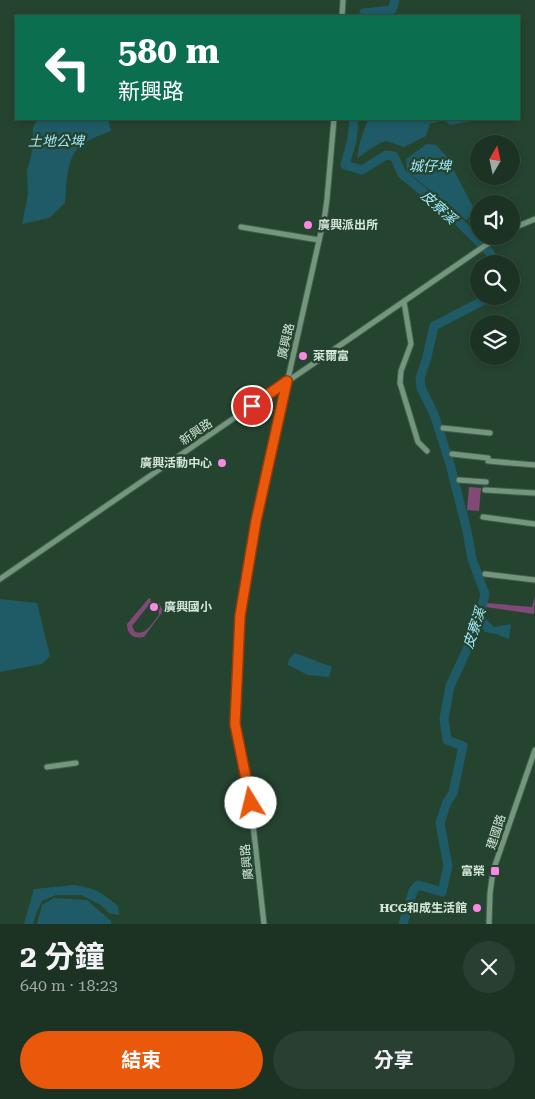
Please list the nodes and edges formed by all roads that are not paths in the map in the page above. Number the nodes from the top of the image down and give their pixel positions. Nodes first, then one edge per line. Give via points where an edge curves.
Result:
1 (343, 0) edge
2 (342, 15) edge
3 (334, 120) edge
4 (535, 220) edge
5 (520, 226) edge
6 (241, 228) dead end
7 (319, 240) junction
8 (486, 245) edge
9 (404, 302) junction
10 (287, 381) junction
11 (443, 428) dead end
12 (490, 433) dead end
13 (427, 451) dead end
14 (452, 454) dead end
15 (535, 465) edge
16 (459, 480) dead end
17 (486, 482) dead end
18 (485, 490) dead end
19 (535, 494) edge
20 (483, 517) dead end
21 (535, 524) edge
22 (485, 574) dead end
23 (0, 579) edge
24 (535, 580) edge
25 (535, 750) edge
26 (76, 763) dead end
27 (47, 767) dead end
28 (264, 924) edge
29 (489, 924) edge

1 - 2 street
3 - 7 street, 廣興路 via 327,199
4 - 5 street
6 - 7 street
7 - 10 street, 廣興路
8 - 9 street, 新興路
9 - 10 street, 新興路
9 - 13 street via 411,344 400,383 418,442
10 - 23 street, 新興路
10 - 28 street, 廣興路 via 244,586 236,677 235,724 249,788
11 - 12 street
14 - 15 street
16 - 17 street
18 - 19 street
20 - 21 street
22 - 24 street
25 - 29 street, 建國路 via 493,871
26 - 27 street

